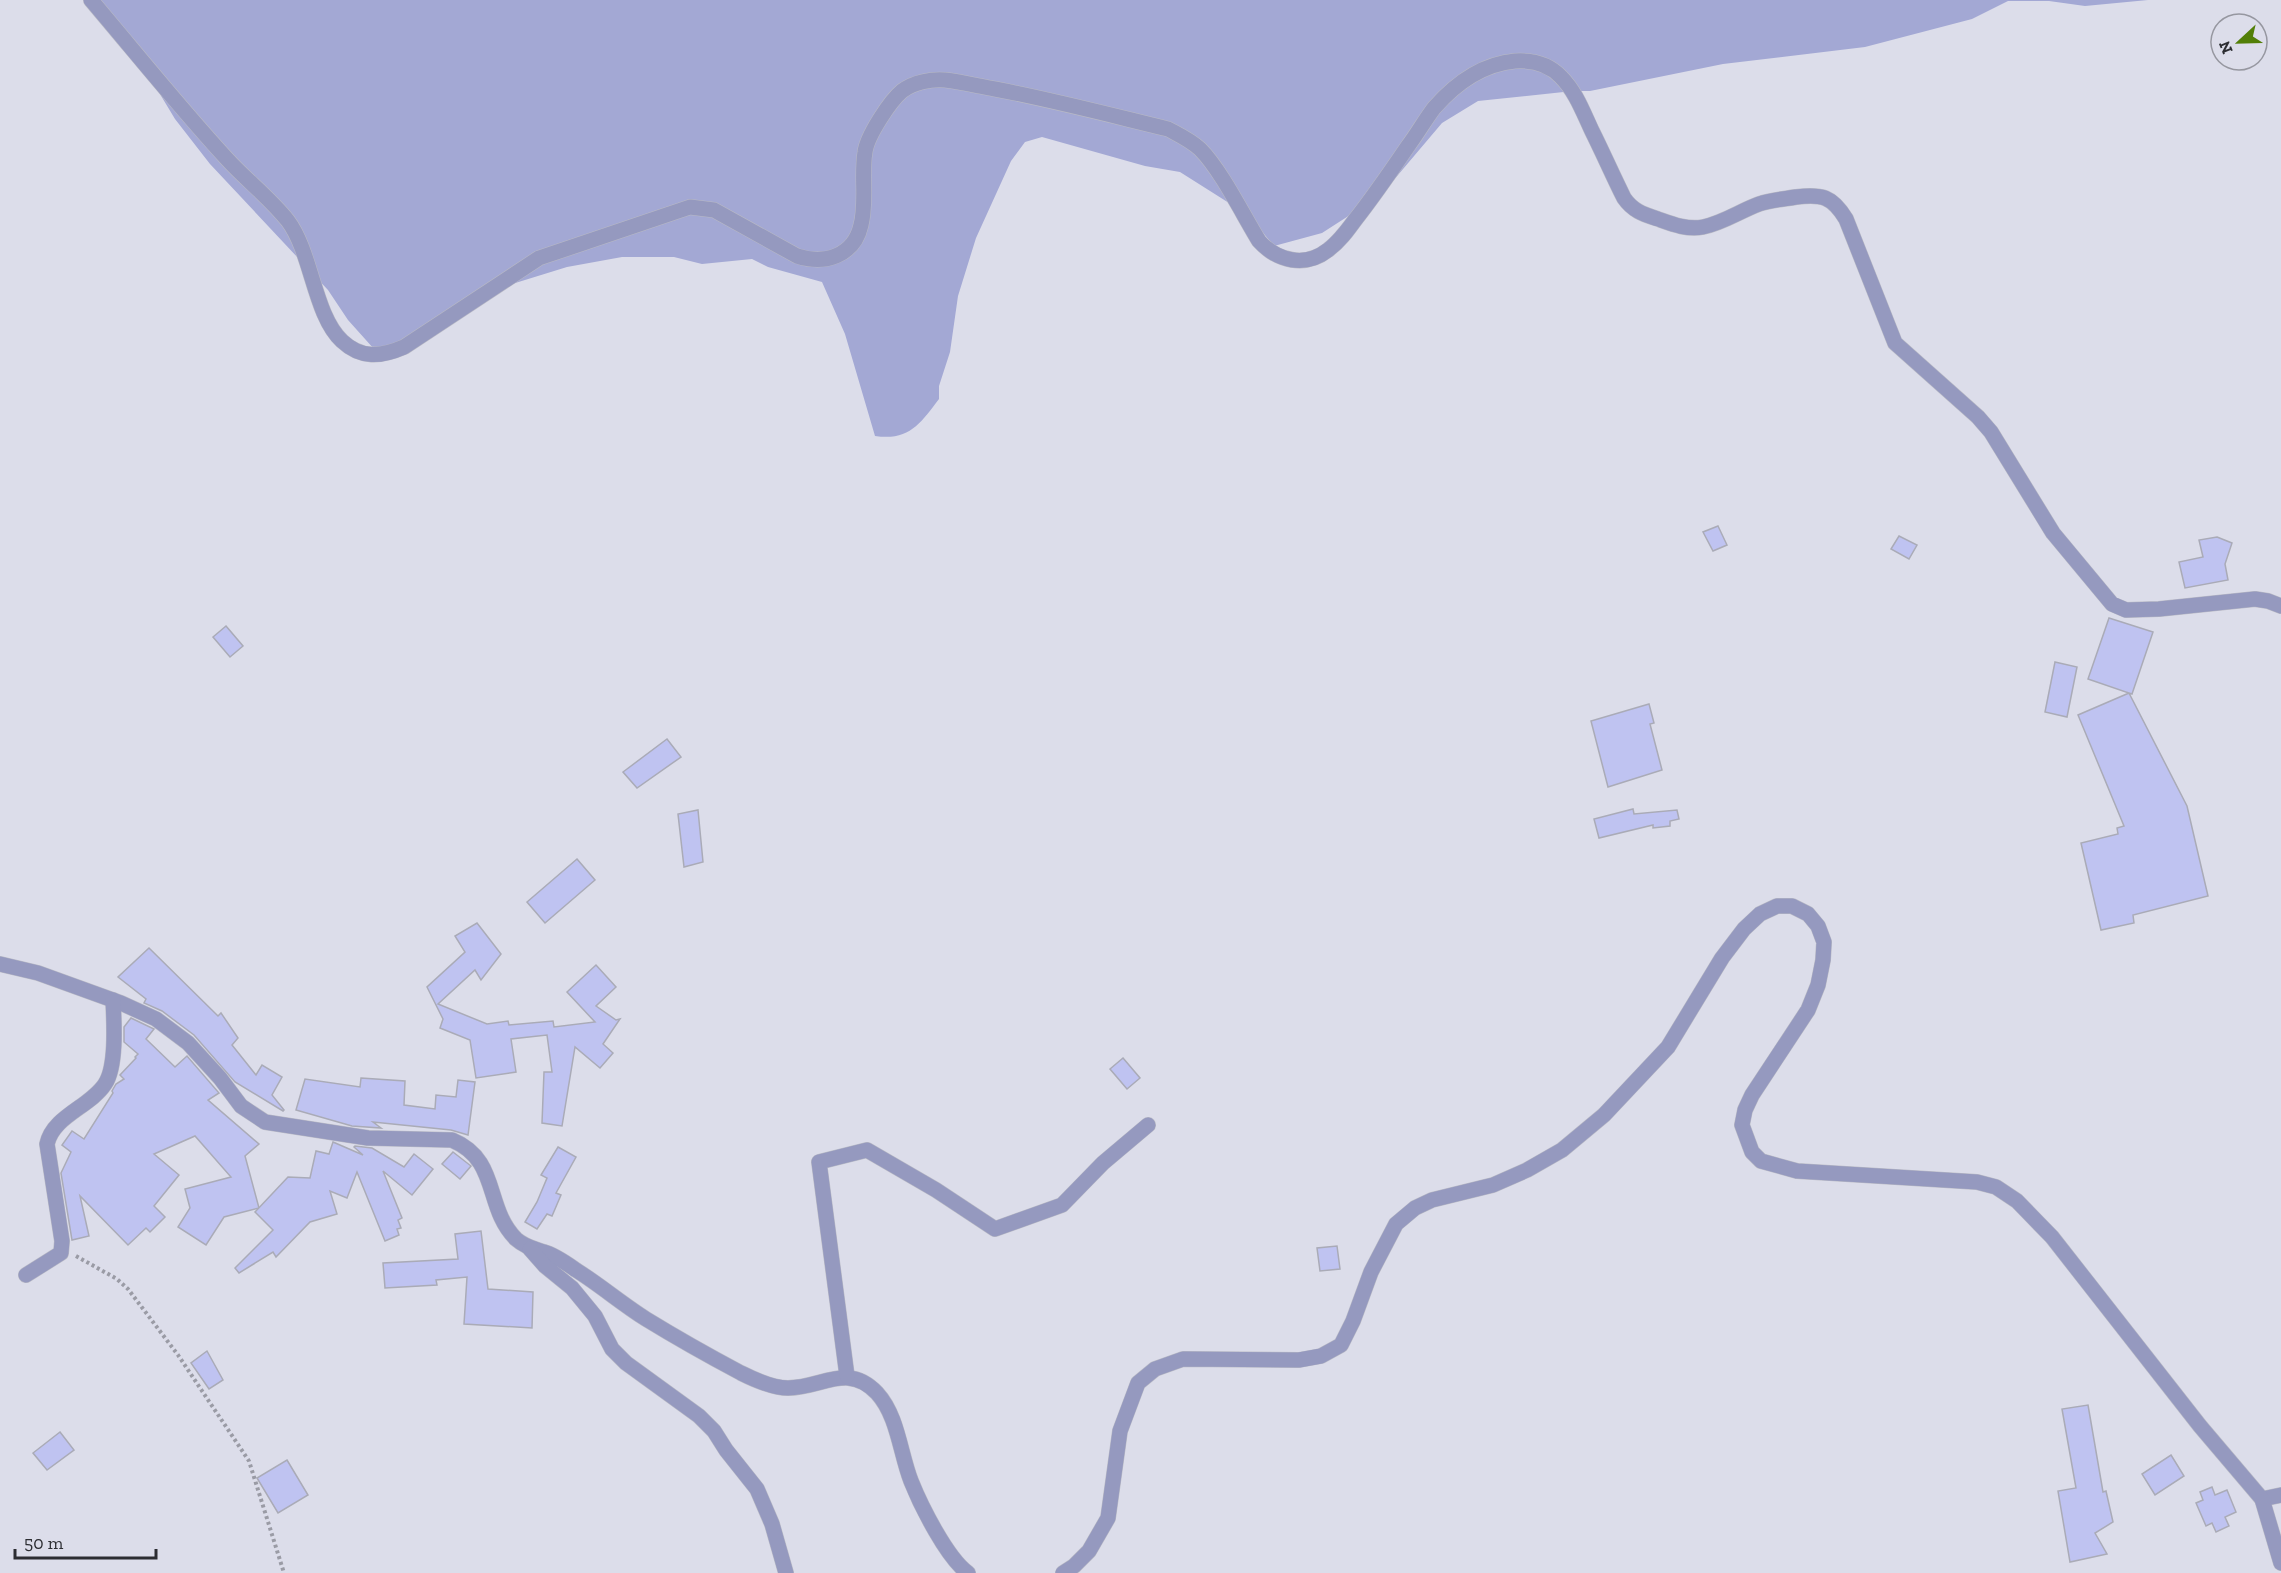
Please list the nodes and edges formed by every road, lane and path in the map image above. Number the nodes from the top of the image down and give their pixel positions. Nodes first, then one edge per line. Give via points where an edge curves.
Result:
1 (91, 0) edge
2 (2281, 606) edge
3 (0, 964) edge
4 (113, 1000) junction
5 (1148, 1125) dead end
6 (62, 1248) junction
7 (530, 1249) junction
8 (26, 1275) dead end
9 (847, 1376) junction
10 (2281, 1495) edge
11 (2262, 1499) junction
12 (2281, 1563) edge
13 (284, 1573) edge
14 (786, 1573) edge
15 (968, 1573) edge
16 (1063, 1573) edge

1 - 2 street via 225,158 287,221 303,249 332,329 355,351 370,356 386,355 404,347 539,258 690,207 714,210 797,256 810,260 835,258 855,241 861,224 868,141 896,97 915,84 944,80 1037,97 1168,129 1185,138 1211,162 1267,250 1293,261 1311,259 1336,243 1434,109 1463,82 1483,69 1503,63 1525,61 1544,65 1573,91 1624,198 1634,210 1693,228 1774,200 1812,195 1831,200 1839,207 1895,343 1991,432 2053,533 2112,604 2126,610 2159,609 2255,599
3 - 4 street
4 - 6 street via 114,1040 107,1080 56,1126 47,1144
4 - 7 street via 156,1019 188,1043 241,1106 265,1122 368,1138 452,1140 463,1144 482,1164 504,1224
5 - 9 street via 1062,1205 995,1229 867,1150 819,1162
6 - 8 street via 61,1253
6 - 13 path via 128,1288 178,1355 249,1461
7 - 9 street via 546,1252 645,1318 743,1374 789,1388
7 - 14 street via 572,1288 595,1316 612,1349 626,1363 714,1431 757,1489
9 - 15 street via 863,1381 886,1407 911,1482 944,1546
10 - 11 street
11 - 12 street
11 - 16 street via 2052,1237 2010,1196 1977,1182 1797,1171 1761,1161 1752,1152 1742,1125 1745,1110 1808,1010 1823,960 1824,942 1808,914 1792,906 1777,906 1760,914 1744,929 1668,1047 1604,1115 1562,1150 1527,1170 1493,1185 1432,1200 1396,1224 1341,1344 1321,1356 1299,1360 1183,1359 1155,1369 1138,1383 1120,1431 1108,1518 1089,1551

